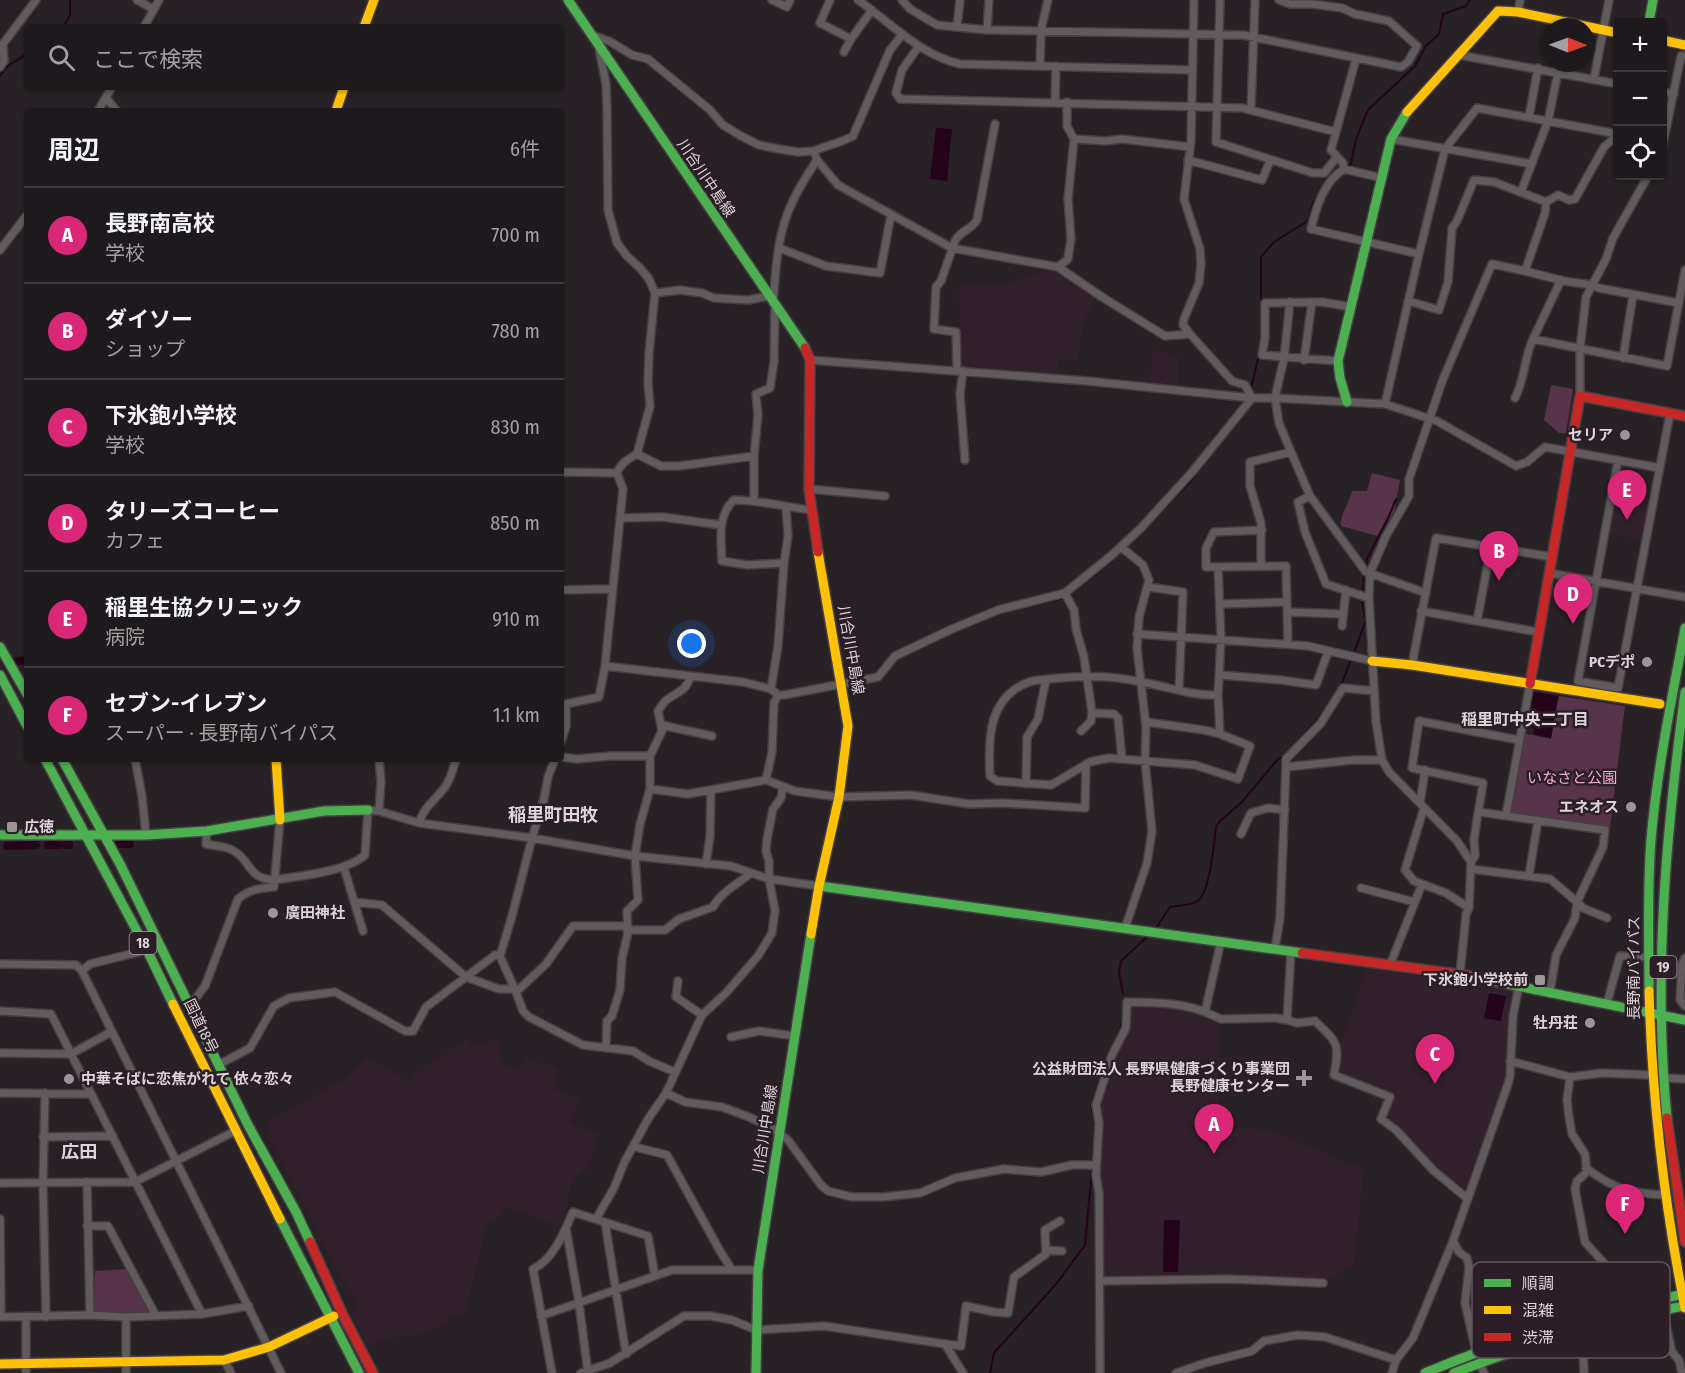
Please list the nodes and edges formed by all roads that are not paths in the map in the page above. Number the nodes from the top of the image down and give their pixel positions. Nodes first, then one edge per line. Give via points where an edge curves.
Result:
1 (36, 0) edge
2 (137, 0) edge
3 (159, 0) edge
4 (374, 0) edge
5 (568, 0) edge
6 (772, 0) edge
7 (790, 0) edge
8 (830, 0) edge
9 (858, 0) edge
10 (902, 0) edge
11 (960, 0) edge
12 (989, 0) edge
13 (1048, 0) edge
14 (1194, 0) edge
15 (1220, 0) edge
16 (1255, 0) edge
17 (1279, 0) edge
18 (1520, 0) edge
19 (1609, 0) edge
20 (1653, 0) edge
21 (1343, 4) edge
22 (153, 9) junction
23 (872, 10) junction
24 (1518, 12) junction
25 (1650, 18) edge
26 (146, 24) edge
27 (365, 24) edge
28 (957, 27) junction
29 (987, 30) junction
30 (1041, 30) junction
31 (1603, 30) junction
32 (1613, 32) edge
33 (1194, 34) junction
34 (1218, 34) junction
35 (591, 35) junction
36 (902, 35) junction
37 (1253, 37) junction
38 (851, 39) junction
39 (1667, 41) edge
40 (1685, 45) edge
41 (598, 46) junction
42 (919, 46) junction
43 (844, 52) dead end
44 (1459, 55) junction
45 (1685, 56) edge
46 (1356, 59) junction
47 (1040, 66) junction
48 (1056, 66) junction
49 (0, 67) edge
50 (1538, 68) junction
51 (1541, 69) edge
52 (1192, 70) junction
53 (1558, 72) joint
54 (1594, 79) junction
55 (1613, 83) edge
56 (110, 90) edge
57 (343, 90) edge
58 (1667, 93) edge
59 (1674, 94) junction
60 (106, 98) junction
61 (1067, 102) junction
62 (1055, 103) junction
63 (1192, 107) junction
64 (100, 108) edge
65 (114, 108) edge
66 (337, 108) edge
67 (1217, 108) junction
68 (1251, 109) junction
69 (1528, 117) junction
70 (1548, 121) junction
71 (995, 124) dead end
72 (1667, 126) edge
73 (1336, 132) junction
74 (1613, 134) edge
75 (1074, 139) junction
76 (1391, 139) junction
77 (1613, 139) edge
78 (1190, 147) junction
79 (1445, 149) junction
80 (814, 150) junction
81 (1337, 157) junction
82 (817, 160) junction
83 (1188, 160) junction
84 (1270, 160) junction
85 (1532, 164) junction
86 (1344, 166) junction
87 (1382, 177) junction
88 (1646, 180) edge
89 (1521, 192) junction
90 (1546, 202) junction
91 (891, 215) junction
92 (24, 219) edge
93 (1367, 242) junction
94 (779, 248) junction
95 (952, 248) junction
96 (0, 250) edge
97 (1419, 254) junction
98 (1058, 267) junction
99 (1685, 270) edge
100 (1525, 271) junction
101 (1561, 280) junction
102 (1592, 285) junction
103 (655, 293) junction
104 (1633, 295) junction
105 (1408, 301) junction
106 (772, 302) junction
107 (1290, 302) junction
108 (1312, 302) junction
109 (1679, 303) junction
110 (1351, 307) junction
111 (1190, 334) junction
112 (1533, 339) junction
113 (1580, 349) junction
114 (1284, 358) junction
115 (1623, 358) junction
116 (810, 360) junction
117 (1304, 360) junction
118 (1338, 361) junction
119 (960, 371) junction
120 (1580, 396) junction
121 (1252, 398) junction
122 (1275, 398) junction
123 (1515, 398) dead end
124 (1347, 402) junction
125 (1385, 404) junction
126 (1685, 416) edge
127 (1429, 418) junction
128 (1669, 419) dead end
129 (1571, 451) junction
130 (1291, 452) junction
131 (638, 454) junction
132 (754, 456) junction
133 (965, 460) dead end
134 (1618, 460) junction
135 (1660, 468) junction
136 (564, 472) edge
137 (616, 473) junction
138 (809, 489) junction
139 (885, 496) dead end
140 (1310, 496) junction
141 (754, 500) junction
142 (786, 507) junction
143 (811, 510) junction
144 (621, 518) junction
145 (721, 525) junction
146 (1262, 530) junction
147 (1491, 547) junction
148 (1121, 548) junction
149 (1552, 557) junction
150 (784, 563) junction
151 (1261, 566) junction
152 (1218, 567) junction
153 (1370, 573) junction
154 (1549, 573) junction
155 (1594, 582) junction
156 (1148, 587) junction
157 (1636, 589) junction
158 (564, 590) edge
159 (612, 590) junction
160 (1346, 590) junction
161 (1426, 593) junction
162 (1067, 595) junction
163 (1685, 597) edge
164 (1369, 598) junction
165 (1287, 602) junction
166 (1220, 604) junction
167 (1421, 611) junction
168 (1287, 612) junction
169 (1343, 614) junction
170 (1477, 621) junction
171 (1342, 626) dead end
172 (1685, 628) edge
173 (1538, 632) junction
174 (1137, 634) junction
175 (1182, 636) junction
176 (1221, 639) junction
177 (1288, 644) junction
178 (0, 647) edge
179 (1328, 652) junction
180 (1372, 661) junction
181 (1412, 665) junction
182 (604, 666) junction
183 (0, 675) edge
184 (1220, 675) junction
185 (1085, 676) junction
186 (690, 677) junction
187 (1046, 679) junction
188 (1141, 681) junction
189 (842, 684) junction
190 (1530, 684) junction
191 (24, 689) edge
192 (771, 689) junction
193 (1179, 690) junction
194 (1374, 691) junction
195 (1685, 692) edge
196 (778, 695) junction
197 (1218, 695) junction
198 (1660, 704) dead end
199 (1092, 713) junction
200 (24, 720) edge
201 (1146, 722) junction
202 (661, 725) junction
203 (1081, 731) dead end
204 (564, 732) edge
205 (1220, 734) junction
206 (712, 736) dead end
207 (1519, 740) junction
208 (650, 756) junction
209 (564, 757) edge
210 (1122, 759) junction
211 (1382, 760) junction
212 (1145, 761) junction
213 (47, 762) edge
214 (64, 762) edge
215 (136, 762) edge
216 (276, 762) edge
217 (379, 762) edge
218 (455, 762) edge
219 (554, 762) edge
220 (1086, 764) junction
221 (1286, 767) junction
222 (1425, 770) junction
223 (766, 780) junction
224 (1026, 784) junction
225 (783, 787) junction
226 (650, 789) junction
227 (711, 790) junction
228 (838, 797) junction
229 (1422, 805) junction
230 (368, 810) junction
231 (1285, 810) junction
232 (379, 811) junction
233 (1479, 812) junction
234 (1506, 815) junction
235 (280, 820) junction
236 (1538, 820) junction
237 (419, 823) junction
238 (207, 831) junction
239 (1241, 834) dead end
240 (0, 835) edge
241 (84, 835) junction
242 (105, 836) junction
243 (146, 836) junction
244 (532, 838) junction
245 (635, 856) junction
246 (706, 864) junction
247 (1471, 866) junction
248 (344, 868) junction
249 (751, 873) junction
250 (1529, 875) junction
251 (769, 879) junction
252 (274, 880) junction
253 (1422, 884) junction
254 (819, 886) junction
255 (1361, 888) dead end
256 (354, 902) junction
257 (1415, 902) junction
258 (1577, 902) junction
259 (1469, 908) junction
260 (1607, 918) dead end
261 (627, 928) junction
262 (1125, 928) junction
263 (363, 931) dead end
264 (1221, 941) junction
265 (1275, 949) junction
266 (147, 950) junction
267 (1291, 951) junction
268 (500, 956) junction
269 (1649, 957) junction
270 (1685, 958) edge
271 (0, 964) edge
272 (1390, 965) junction
273 (82, 971) junction
274 (1460, 974) junction
275 (466, 977) junction
276 (678, 981) dead end
277 (1519, 986) junction
278 (515, 991) junction
279 (1550, 992) junction
280 (1607, 1003) junction
281 (1685, 1006) edge
282 (189, 1007) junction
283 (0, 1011) edge
284 (1205, 1012) junction
285 (1648, 1012) junction
286 (1662, 1014) junction
287 (702, 1015) junction
288 (1287, 1020) junction
289 (1685, 1020) edge
290 (111, 1032) junction
291 (795, 1036) junction
292 (731, 1037) dead end
293 (606, 1048) junction
294 (0, 1053) edge
295 (71, 1054) junction
296 (1510, 1061) junction
297 (218, 1065) junction
298 (675, 1072) junction
299 (1652, 1074) junction
300 (1570, 1077) junction
301 (1665, 1078) junction
302 (1685, 1079) edge
303 (0, 1093) edge
304 (45, 1093) junction
305 (666, 1093) junction
306 (91, 1094) junction
307 (235, 1131) junction
308 (780, 1134) junction
309 (113, 1136) junction
310 (43, 1137) junction
311 (634, 1147) junction
312 (177, 1162) junction
313 (1096, 1165) junction
314 (1586, 1168) junction
315 (87, 1182) junction
316 (135, 1182) junction
317 (0, 1183) edge
318 (43, 1183) junction
319 (1665, 1195) junction
320 (1468, 1199) junction
321 (0, 1219) edge
322 (596, 1219) junction
323 (1060, 1221) dead end
324 (605, 1222) junction
325 (87, 1226) junction
326 (566, 1228) junction
327 (1453, 1241) junction
328 (1685, 1242) edge
329 (1047, 1250) junction
330 (1062, 1251) dead end
331 (1603, 1262) edge
332 (732, 1270) junction
333 (758, 1270) junction
334 (655, 1276) junction
335 (1100, 1281) junction
336 (1323, 1283) dead end
337 (616, 1290) junction
338 (1683, 1294) edge
339 (579, 1303) junction
340 (249, 1306) junction
341 (1685, 1307) edge
342 (1670, 1309) edge
343 (342, 1312) junction
344 (202, 1314) junction
345 (90, 1316) junction
346 (156, 1316) junction
347 (541, 1316) junction
348 (1, 1317) edge
349 (26, 1317) junction
350 (46, 1317) junction
351 (126, 1317) junction
352 (331, 1318) junction
353 (756, 1330) junction
354 (1472, 1334) edge
355 (1670, 1343) edge
356 (945, 1344) junction
357 (269, 1347) junction
358 (626, 1354) junction
359 (1472, 1354) edge
360 (1492, 1358) edge
361 (1583, 1358) edge
362 (224, 1360) junction
363 (1396, 1360) junction
364 (1479, 1363) junction
365 (0, 1364) edge
366 (26, 1368) edge
367 (126, 1368) edge
368 (585, 1372) edge
369 (231, 1373) edge
370 (281, 1373) edge
371 (359, 1373) edge
372 (373, 1373) edge
373 (552, 1373) edge
374 (756, 1373) edge
375 (963, 1373) edge
376 (1100, 1373) edge
377 (1176, 1373) edge
378 (1392, 1373) edge
379 (1425, 1373) edge
380 (1454, 1373) edge
381 (1484, 1373) edge
382 (1584, 1373) edge
383 (1682, 1373) edge

1 - 49 street via 3,44 4,61
2 - 22 street
3 - 22 street
4 - 27 main road
5 - 35 main road, 川合川中島線
6 - 7 street via 787,7
8 - 38 street via 820,23
9 - 23 street
10 - 28 street via 937,26
11 - 28 street
12 - 29 street
13 - 30 street
14 - 33 street
15 - 34 street
16 - 37 street
17 - 21 street via 1290,4
18 - 24 street
19 - 31 street
20 - 25 main road
21 - 46 street via 1355,14 1389,21 1417,46 1401,67
22 - 26 street
23 - 36 street
23 - 38 street
24 - 31 main road
24 - 44 main road via 1498,11
28 - 29 street
29 - 30 street
30 - 33 street
30 - 47 street
31 - 32 main road
31 - 54 street
33 - 34 street
33 - 52 street
34 - 37 street
34 - 67 street
35 - 41 main road, 川合川中島線
35 - 80 street via 648,59 741,136 779,149
36 - 42 street
36 - 80 street via 890,50 853,136
37 - 46 street
37 - 68 street
38 - 43 street
39 - 40 main road
41 - 103 street via 608,109 608,210 617,243 645,273
41 - 106 main road, 川合川中島線
42 - 47 street via 960,64
42 - 62 street via 902,70 896,93 900,99
44 - 50 street
44 - 76 main road via 1402,118
45 - 59 street via 1681,56
46 - 73 street
47 - 48 street
48 - 52 street
48 - 62 street
50 - 51 street
50 - 69 street
52 - 63 street
53 - 54 street
53 - 70 street
54 - 55 street
56 - 60 street
57 - 66 main road
58 - 59 street
59 - 72 street
60 - 64 street
60 - 65 street
61 - 62 street
61 - 63 street
61 - 75 street via 1067,126
63 - 67 street
63 - 78 street
67 - 68 street
67 - 84 street via 1216,142
68 - 73 street
69 - 70 street
69 - 79 street via 1477,108
70 - 74 street
70 - 85 street
71 - 95 street via 977,220 973,227 958,235
73 - 81 street via 1331,150
75 - 78 street via 1122,139
75 - 98 street via 1068,199 1070,251 1068,259
76 - 79 street
76 - 87 main road
77 - 90 street via 1604,147 1575,199 1558,195
78 - 83 street
79 - 85 street
79 - 97 street
80 - 82 street
81 - 84 street via 1324,173
81 - 86 street
82 - 91 street via 838,185
82 - 94 street via 792,203
83 - 84 street via 1262,180
83 - 111 street via 1184,199 1201,264 1199,283 1184,319
85 - 89 street
86 - 87 street
86 - 93 street via 1317,203 1311,229
87 - 93 main road
88 - 102 street via 1613,237
89 - 90 street
89 - 105 street via 1494,182 1474,180 1452,228 1448,282 1439,309
90 - 100 street
91 - 94 street via 880,273 826,266
91 - 95 street
92 - 96 street
93 - 97 street
93 - 110 main road
94 - 106 street
95 - 98 street
95 - 119 street via 936,287 934,329 956,332
97 - 105 street
98 - 111 street via 1165,336
99 - 109 street
100 - 101 street
100 - 127 street via 1492,264
101 - 102 street
101 - 112 street
102 - 104 street
102 - 113 street via 1586,297
103 - 106 street via 680,290 714,298
103 - 131 street via 649,359 650,406
104 - 109 street
104 - 115 street
105 - 125 street
106 - 116 main road, 川合川中島線
106 - 132 street via 774,362 770,388 756,394 758,432
107 - 108 street
107 - 114 street
107 - 114 street via 1265,303 1262,355
108 - 110 street
108 - 117 street
109 - 115 street via 1667,366
110 - 118 main road
111 - 121 street via 1232,381 1245,385
112 - 113 street
112 - 123 street
113 - 115 street
113 - 120 street
114 - 117 street
114 - 122 street
116 - 119 street
116 - 138 main road, 川合川中島線
117 - 118 street
118 - 124 main road
119 - 121 street
119 - 133 street
120 - 126 main road
120 - 129 main road
121 - 122 street
121 - 148 street via 1193,471
122 - 124 street
122 - 130 street via 1279,423
124 - 125 street
125 - 127 street
127 - 129 street via 1516,466 1545,447
127 - 153 street via 1409,479 1409,496
128 - 135 street
129 - 134 street
129 - 149 main road
130 - 140 street
130 - 146 street via 1250,462 1250,486
131 - 132 street via 661,466
131 - 137 street via 619,466
132 - 141 street
134 - 135 street
134 - 155 street
135 - 157 street
136 - 137 street
137 - 144 street via 623,489
138 - 139 street
138 - 143 main road, 川合川中島線
140 - 153 street
140 - 160 street via 1298,502 1309,543 1326,584
141 - 142 street
141 - 145 street via 734,500 725,508
142 - 143 street
142 - 150 street via 788,536
143 - 189 main road, 川合川中島線
144 - 145 street via 663,517
144 - 159 street
145 - 150 street via 722,561 748,565
146 - 151 street
146 - 152 street via 1214,532 1206,548 1206,567
147 - 149 street
147 - 161 street via 1436,538
147 - 170 street
148 - 156 street via 1143,565
148 - 162 street
149 - 154 main road
150 - 192 street
151 - 152 street
151 - 165 street via 1286,566
152 - 166 street
153 - 161 street
153 - 164 street
154 - 155 street
154 - 173 main road
155 - 157 street
155 - 157 street via 1578,681 1618,688
156 - 174 street
156 - 175 street via 1183,592
157 - 163 street
158 - 159 street
159 - 182 street
160 - 164 street
160 - 169 street
161 - 167 street
162 - 185 street via 1074,610
162 - 189 street via 998,609 895,656 878,677
164 - 180 street
165 - 166 street
165 - 168 street
166 - 176 street
167 - 170 street
167 - 181 street
168 - 169 street
168 - 177 street
169 - 171 street
170 - 173 street
172 - 269 main road, 長野南バイパス / 19 via 1653,821
173 - 190 main road
174 - 175 street
174 - 188 street
175 - 176 street
175 - 193 street
176 - 177 street
176 - 184 street
177 - 179 street
178 - 191 main road
179 - 180 street
179 - 184 street via 1316,685
180 - 181 main road
180 - 194 street
181 - 190 main road
182 - 186 street
182 - 204 street via 599,697 566,704
183 - 200 main road
184 - 197 street
185 - 187 street
185 - 188 street
185 - 199 street
186 - 192 street
186 - 202 street via 680,693 666,700 658,711
187 - 224 street via 1038,719 1026,737
187 - 224 street via 1030,682 1009,694 990,727 990,776 997,781
188 - 193 street
188 - 201 street
189 - 196 street
189 - 228 main road, 川合川中島線 via 848,726
190 - 198 main road
190 - 207 street
192 - 196 street
193 - 197 street
194 - 211 street
194 - 221 street via 1343,688 1321,723 1286,759
195 - 286 main road, 長野南バイパス / 19 via 1672,777
196 - 223 street
197 - 205 street
199 - 203 street via 1091,721
199 - 210 street via 1114,714 1118,718
201 - 205 street
201 - 212 street
202 - 206 street
202 - 208 street
205 - 212 street via 1250,746 1238,779 1195,765
207 - 222 street via 1419,721 1412,768
207 - 234 street
208 - 209 street
208 - 226 street
210 - 212 street
210 - 220 street via 1100,759
211 - 221 street
211 - 229 street
212 - 262 street via 1152,831 1147,863
213 - 241 main road, 国道18号 / 18
214 - 242 main road, 国道18号 / 18
215 - 243 street
216 - 235 main road
217 - 232 street
218 - 237 street via 445,787
219 - 244 street
220 - 224 street via 1051,784
220 - 228 street via 1085,808 1003,802 969,804 911,795
221 - 231 street
222 - 229 street
222 - 233 street via 1483,783
223 - 225 street
223 - 227 street
225 - 228 street
225 - 251 street via 773,808 767,839
226 - 227 street via 688,794
226 - 245 street
227 - 246 street
228 - 254 main road, 川合川中島線
229 - 247 street via 1457,841
229 - 253 street via 1405,870
230 - 232 street
230 - 235 main road via 324,811
230 - 248 street via 364,855
231 - 239 street via 1268,808 1251,813
231 - 265 street
232 - 237 street
233 - 234 street
233 - 247 street
234 - 236 street
235 - 238 main road
235 - 252 street
236 - 250 street
236 - 258 street via 1605,830 1602,847
237 - 244 street
238 - 243 main road
238 - 252 street via 206,844 231,849 253,874
240 - 241 main road
241 - 242 main road
241 - 266 main road, 国道18号 / 18
242 - 243 main road
242 - 282 main road, 国道18号 / 18
244 - 245 street
244 - 268 street
245 - 246 street
245 - 261 street via 638,900 627,911
246 - 249 street
247 - 250 street
247 - 259 street
248 - 252 street
248 - 256 street
249 - 251 street
249 - 261 street via 718,897 713,907 679,919 665,930
250 - 258 street via 1550,879
251 - 254 street
251 - 287 street via 775,910 772,933 726,993
252 - 282 street via 274,887 247,892 237,899 205,986
253 - 257 street
253 - 259 street
254 - 262 main road
254 - 291 main road, 川合川中島線
255 - 257 street
256 - 263 street
256 - 275 street via 382,905
257 - 272 street
258 - 260 street
258 - 279 street via 1575,918 1556,955
259 - 274 street
261 - 278 street via 573,926 546,964
261 - 293 street via 620,990 606,1029
262 - 264 main road
264 - 265 main road
264 - 284 street
265 - 267 main road
266 - 273 street via 90,964
266 - 307 main road, 国道18号 / 18
267 - 272 main road
267 - 288 street
268 - 275 street
268 - 278 street
269 - 280 street via 1620,956
269 - 285 main road, 長野南バイパス / 19
270 - 281 street via 1680,1000
271 - 273 street via 76,965
272 - 274 main road
273 - 290 street
274 - 277 main road
275 - 278 street
275 - 297 street via 426,1007 413,1031 405,1031 335,992 289,998 274,1006 250,1048
276 - 287 street via 676,997
277 - 279 main road
277 - 296 street
278 - 293 street via 523,1011 530,1017 583,1045
279 - 280 main road
280 - 285 main road
282 - 297 main road, 国道18号 / 18
283 - 295 street via 51,1014
284 - 288 street via 1221,1019
284 - 313 street via 1170,1004 1127,1002 1126,1028 1112,1055 1096,1106
285 - 286 main road
285 - 299 main road, 長野南バイパス / 19
286 - 289 main road
286 - 301 main road, 長野南バイパス / 19
287 - 298 street
288 - 320 street via 1315,1021 1336,1042 1334,1075 1390,1097 1381,1119
290 - 295 street
290 - 312 street
291 - 292 street via 759,1031
291 - 308 main road, 川合川中島線
293 - 298 street via 633,1051
294 - 295 street
295 - 306 street
296 - 300 street
296 - 320 street via 1508,1084
297 - 343 main road, 国道18号 / 18 via 296,1212
298 - 305 street
299 - 300 street
299 - 319 main road, 長野南バイパス / 19
300 - 314 street via 1569,1117 1572,1134 1585,1154
301 - 302 street
301 - 328 main road, 長野南バイパス / 19
303 - 304 street
304 - 306 street
304 - 310 street
305 - 308 street via 685,1102 722,1107
305 - 311 street
306 - 309 street
307 - 312 street
307 - 352 main road, 国道18号 / 18
308 - 313 street via 821,1185 828,1191 852,1197 920,1193 955,1178 1004,1169 1041,1172 1072,1165
308 - 333 main road, 川合川中島線
309 - 310 street
309 - 316 street
310 - 318 street
311 - 322 street
311 - 332 street via 667,1155
312 - 316 street
312 - 340 street
313 - 335 street
314 - 319 street via 1615,1187
314 - 331 street via 1575,1189 1585,1242
315 - 316 street
315 - 318 street
315 - 325 street
316 - 344 street
317 - 318 street
318 - 350 street
319 - 338 main road, 長野南バイパス / 19
320 - 327 street
321 - 348 street
322 - 324 street
322 - 326 street via 573,1212
323 - 329 street via 1045,1230
324 - 334 street via 648,1236
324 - 337 street
325 - 345 street
325 - 346 street via 108,1226
326 - 339 street
326 - 347 street via 550,1256 533,1269
327 - 354 street via 1467,1258 1469,1267 1465,1303
327 - 363 street via 1413,1338
329 - 330 street
329 - 356 street via 1042,1258 1014,1277 1008,1313 966,1306 961,1346
332 - 333 street
332 - 334 street via 672,1270
333 - 353 main road, 川合川中島線
334 - 337 street
335 - 336 street via 1229,1279
335 - 376 street
337 - 339 street
337 - 358 street
338 - 341 main road, 長野南バイパス / 19
339 - 347 street
339 - 368 street
340 - 344 street
340 - 357 street
341 - 342 main road
343 - 352 main road
343 - 372 main road, 国道18号 / 18
344 - 346 street
345 - 350 street
345 - 351 street
346 - 351 street
347 - 373 street
348 - 349 street
349 - 350 street
349 - 366 street
351 - 367 street
352 - 357 main road
352 - 371 main road, 国道18号 / 18
353 - 356 street via 824,1326
353 - 358 street via 732,1320 684,1316
353 - 374 main road, 川合川中島線
355 - 383 street
356 - 375 street
357 - 362 main road
357 - 370 street
358 - 368 street
359 - 379 main road
360 - 364 main road
361 - 382 street
362 - 367 main road
362 - 369 street
363 - 377 street via 1325,1337 1298,1335 1264,1341 1252,1351
363 - 378 street
364 - 380 main road
364 - 381 street
365 - 366 main road
366 - 367 main road

